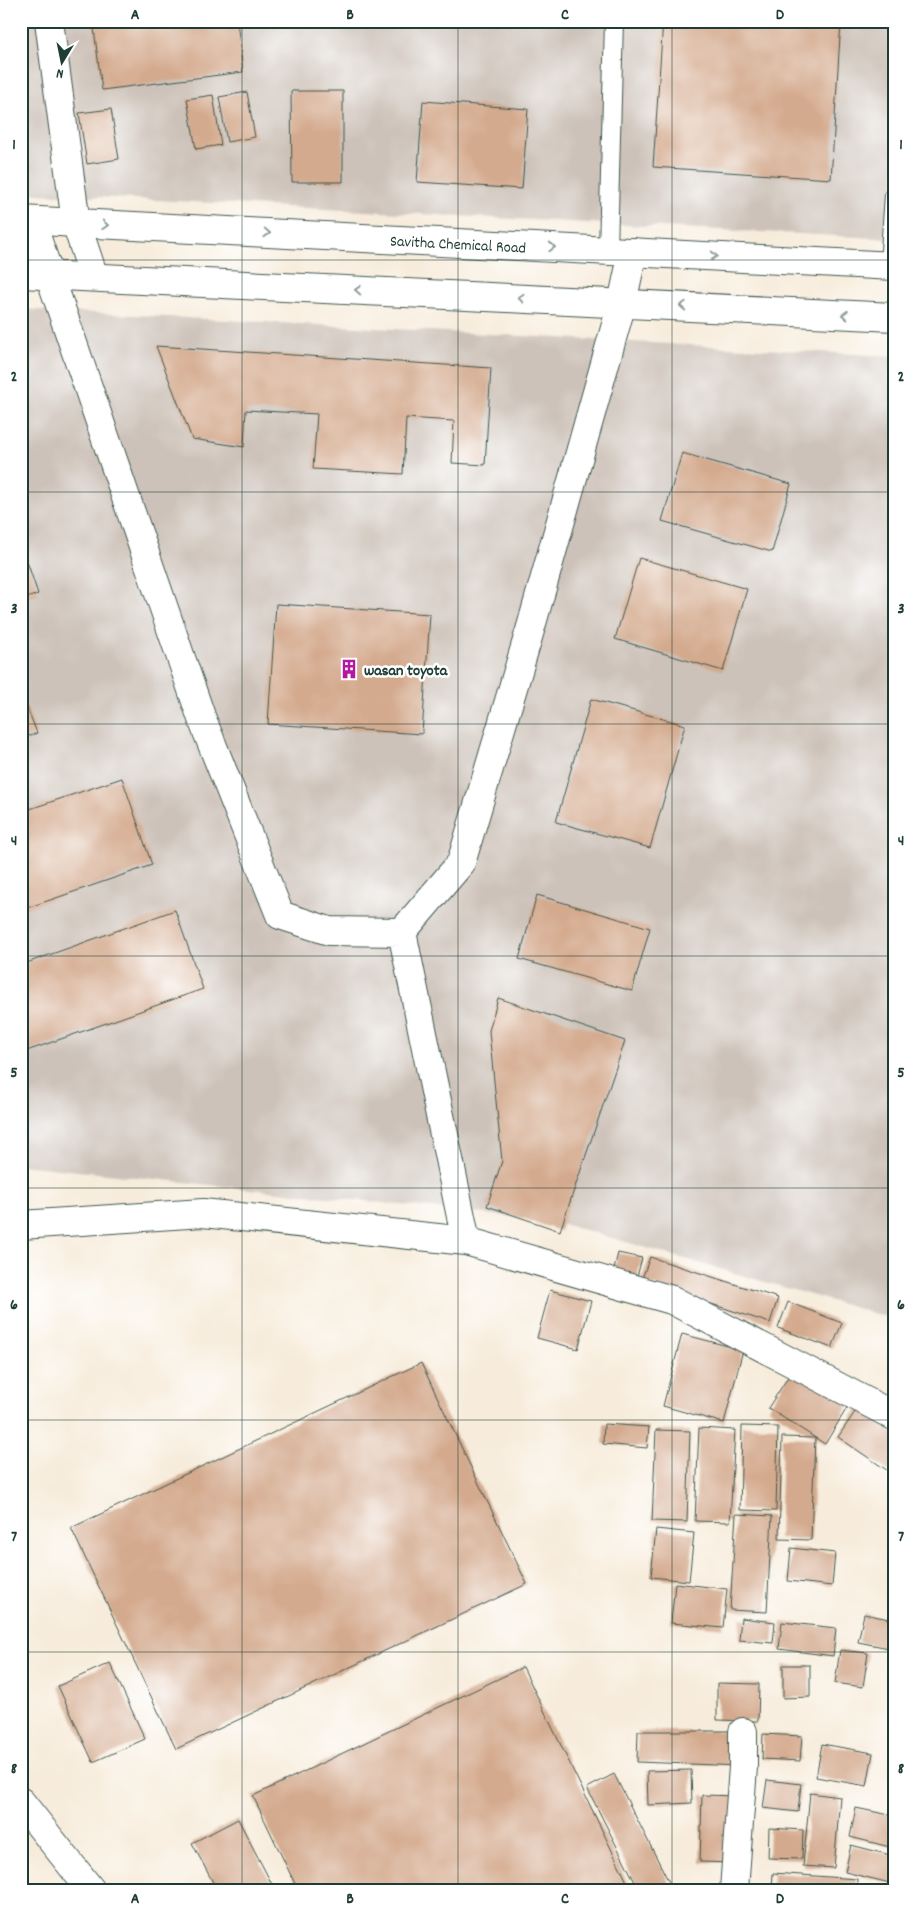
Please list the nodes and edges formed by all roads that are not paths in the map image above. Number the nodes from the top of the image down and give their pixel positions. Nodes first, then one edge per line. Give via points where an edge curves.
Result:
1 (49, 21) edge
2 (614, 21) edge
3 (894, 195) edge
4 (26, 221) edge
5 (76, 223) junction
6 (620, 251) junction
7 (891, 266) edge
8 (21, 274) edge
9 (49, 275) junction
10 (94, 277) junction
11 (622, 303) junction
12 (894, 317) edge
13 (402, 932) junction
14 (21, 1225) edge
15 (466, 1241) junction
16 (894, 1416) edge
17 (743, 1732) dead end
18 (21, 1802) edge
19 (92, 1890) edge
20 (734, 1890) edge

1 - 5 street
2 - 6 lane
3 - 7 lane
4 - 5 street, Savitha Chemical Road
4 - 9 street
5 -> 6 street, Savitha Chemical Road
5 - 10 street
6 -> 7 street, Savitha Chemical Road
6 - 11 street
8 - 9 street
9 - 10 street
9 - 13 street via 202,719 280,915 329,931
11 -> 10 street
12 -> 11 street
11 - 13 street via 461,863
13 - 15 street
14 - 15 street via 203,1213
15 - 16 street via 672,1300
17 - 20 street
18 - 19 street

